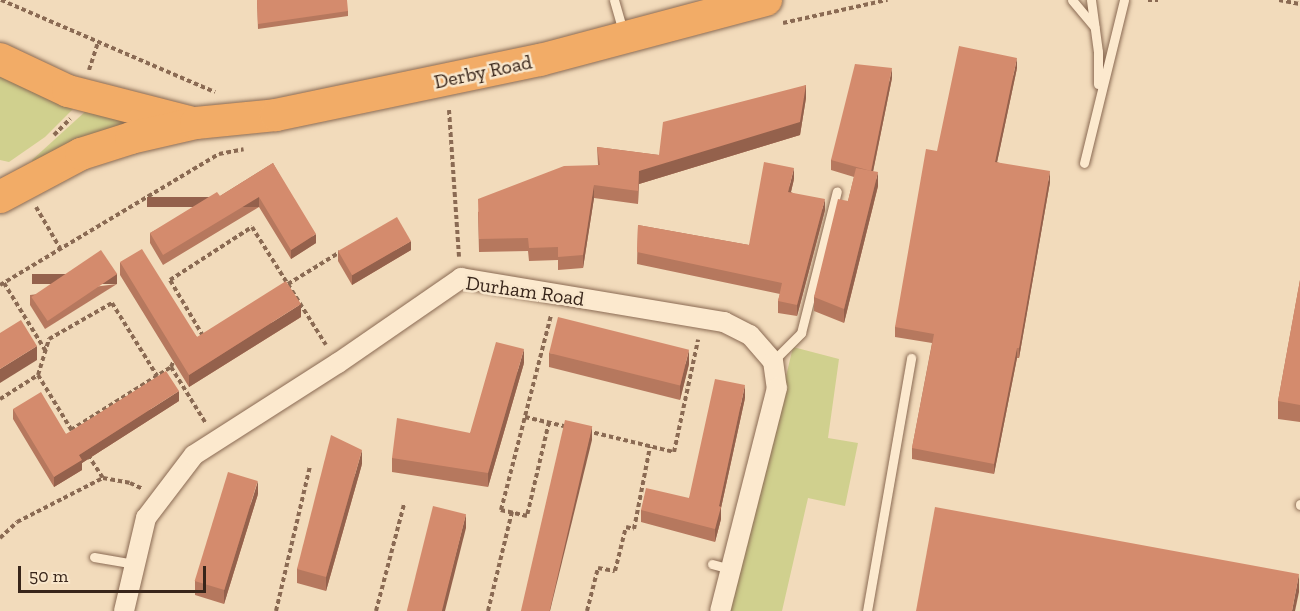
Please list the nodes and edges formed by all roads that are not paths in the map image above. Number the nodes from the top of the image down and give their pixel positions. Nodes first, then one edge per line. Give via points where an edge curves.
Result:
1 (614, 0) edge
2 (766, 0) edge
3 (1072, 0) edge
4 (1091, 0) edge
5 (1124, 0) edge
6 (1096, 29) junction
7 (625, 39) junction
8 (0, 59) edge
9 (1098, 96) junction
10 (196, 123) junction
11 (1084, 163) dead end
12 (837, 191) dead end
13 (0, 197) edge
14 (911, 358) dead end
15 (773, 361) junction
16 (94, 557) dead end
17 (135, 564) junction
18 (124, 611) edge
19 (720, 611) edge
20 (867, 611) edge

1 - 7 lane
2 - 7 highway, Derby Road
3 - 6 lane
4 - 6 lane
5 - 9 lane
6 - 9 lane
7 - 10 highway, Derby Road via 276,115
8 - 10 highway, Derby Road via 68,91
9 - 11 lane
10 - 13 highway, Derby Road via 81,154
12 - 15 lane via 801,333
14 - 20 lane
15 - 17 street, Durham Road via 750,335 724,322 461,278 194,455 146,518
15 - 19 street via 777,388 721,567
16 - 17 lane
17 - 18 street, Durham Road

